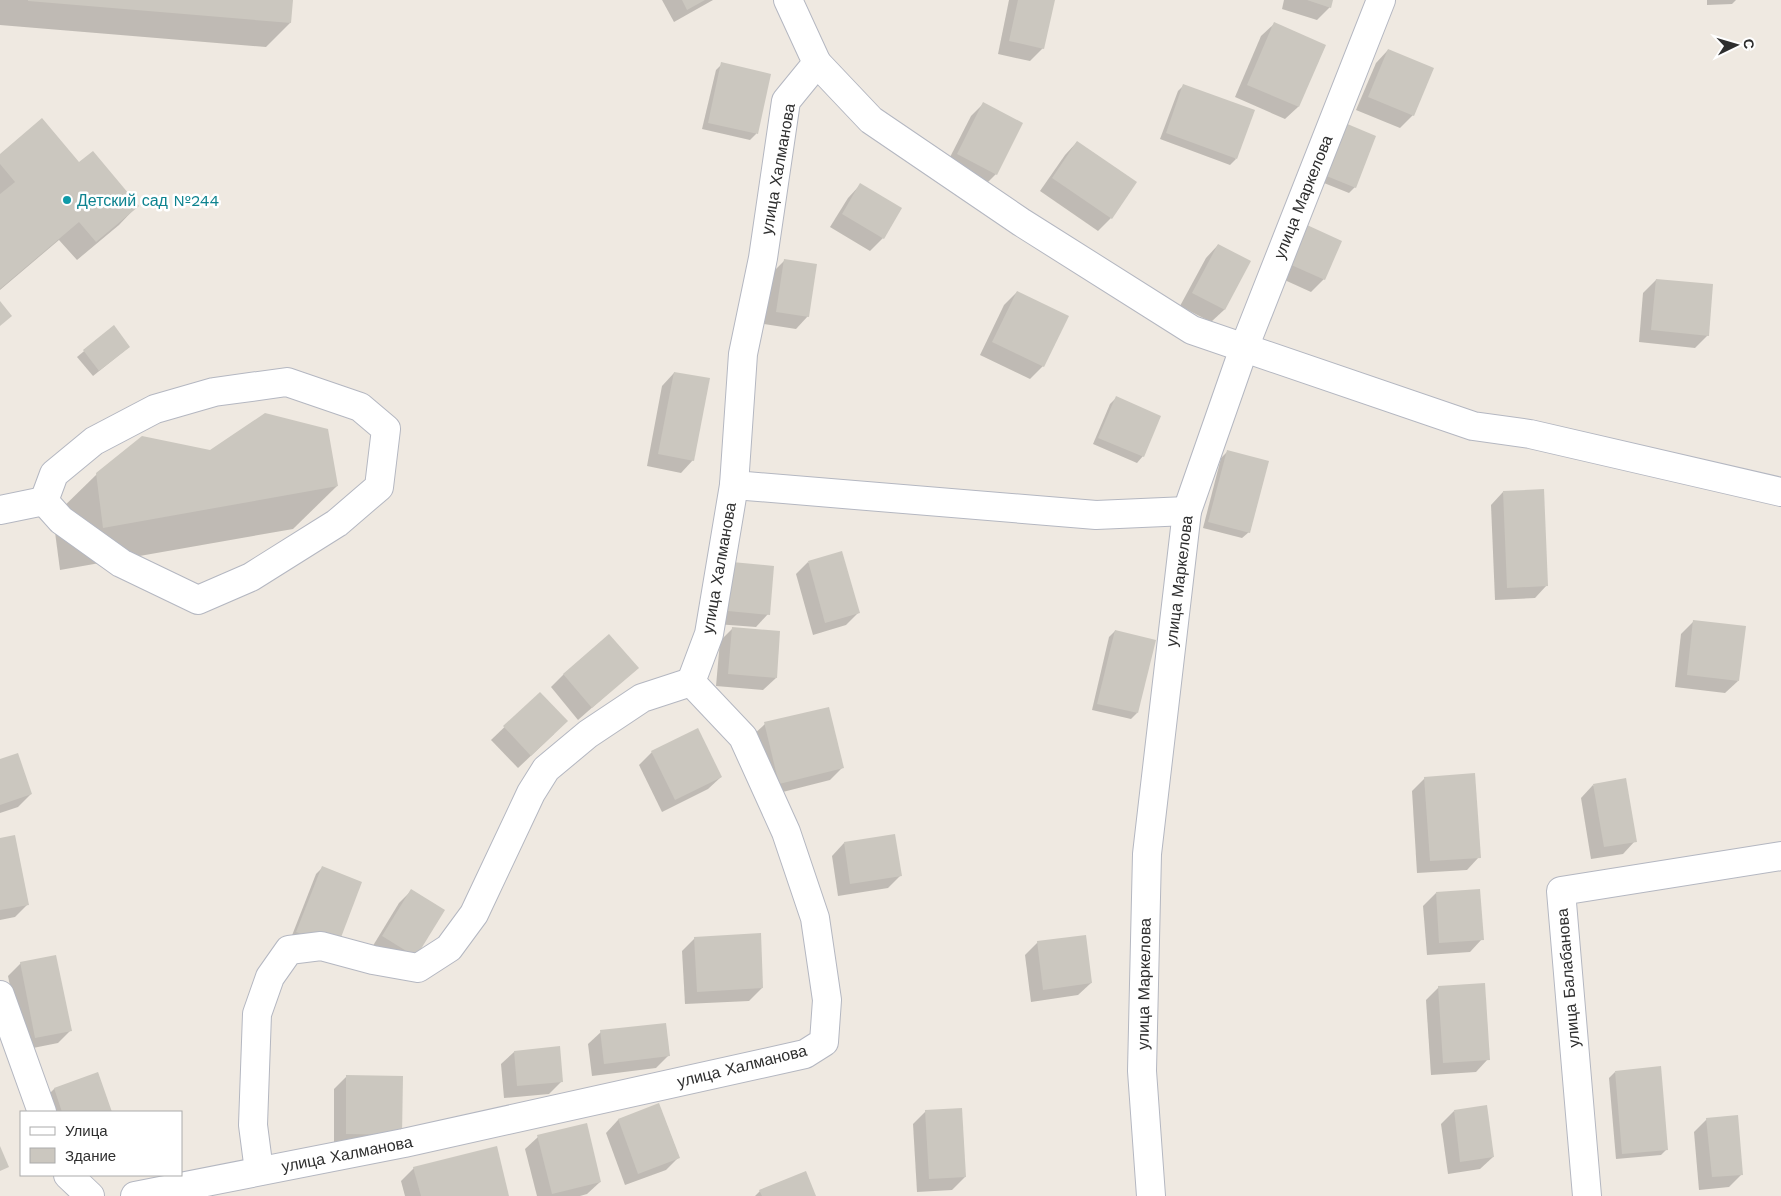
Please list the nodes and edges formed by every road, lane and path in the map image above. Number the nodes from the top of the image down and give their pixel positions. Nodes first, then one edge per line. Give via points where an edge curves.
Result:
1 (788, 0) edge
2 (1381, 0) edge
3 (817, 63) junction
4 (1244, 348) junction
5 (734, 484) junction
6 (1781, 492) edge
7 (44, 501) junction
8 (0, 510) edge
9 (1187, 511) junction
10 (691, 682) junction
11 (1781, 856) edge
12 (0, 995) edge
13 (42, 1111) edge
14 (259, 1171) junction
15 (69, 1176) edge
16 (90, 1196) edge
17 (135, 1196) edge
18 (1150, 1196) edge
19 (1587, 1196) edge

1 - 3 street
2 - 4 street, улица Маркелова
3 - 4 street via 871,120 1020,222 1192,330
3 - 5 street, улица Халманова via 786,101 763,258 743,354
4 - 6 street via 1473,426 1530,434
4 - 9 street, улица Маркелова
5 - 9 street via 1096,515
5 - 10 street, улица Халманова via 708,634
7 - 7 street via 61,520 121,563 198,600 251,577 337,523 379,487 386,429 360,407 287,382 214,392 155,409 94,441 54,474
7 - 8 street
9 - 18 street, улица Маркелова via 1147,854 1142,1071
10 - 14 street via 642,698 588,734 546,769 531,793 474,914 449,948 418,968 321,946 288,950 270,977 257,1014 253,1125
10 - 14 street, улица Халманова via 743,737 786,832 815,918 827,1000 824,1042 805,1054 404,1143
11 - 19 street, улица Балабанова via 1561,891
12 - 13 street
14 - 17 street, улица Халманова
15 - 16 street

